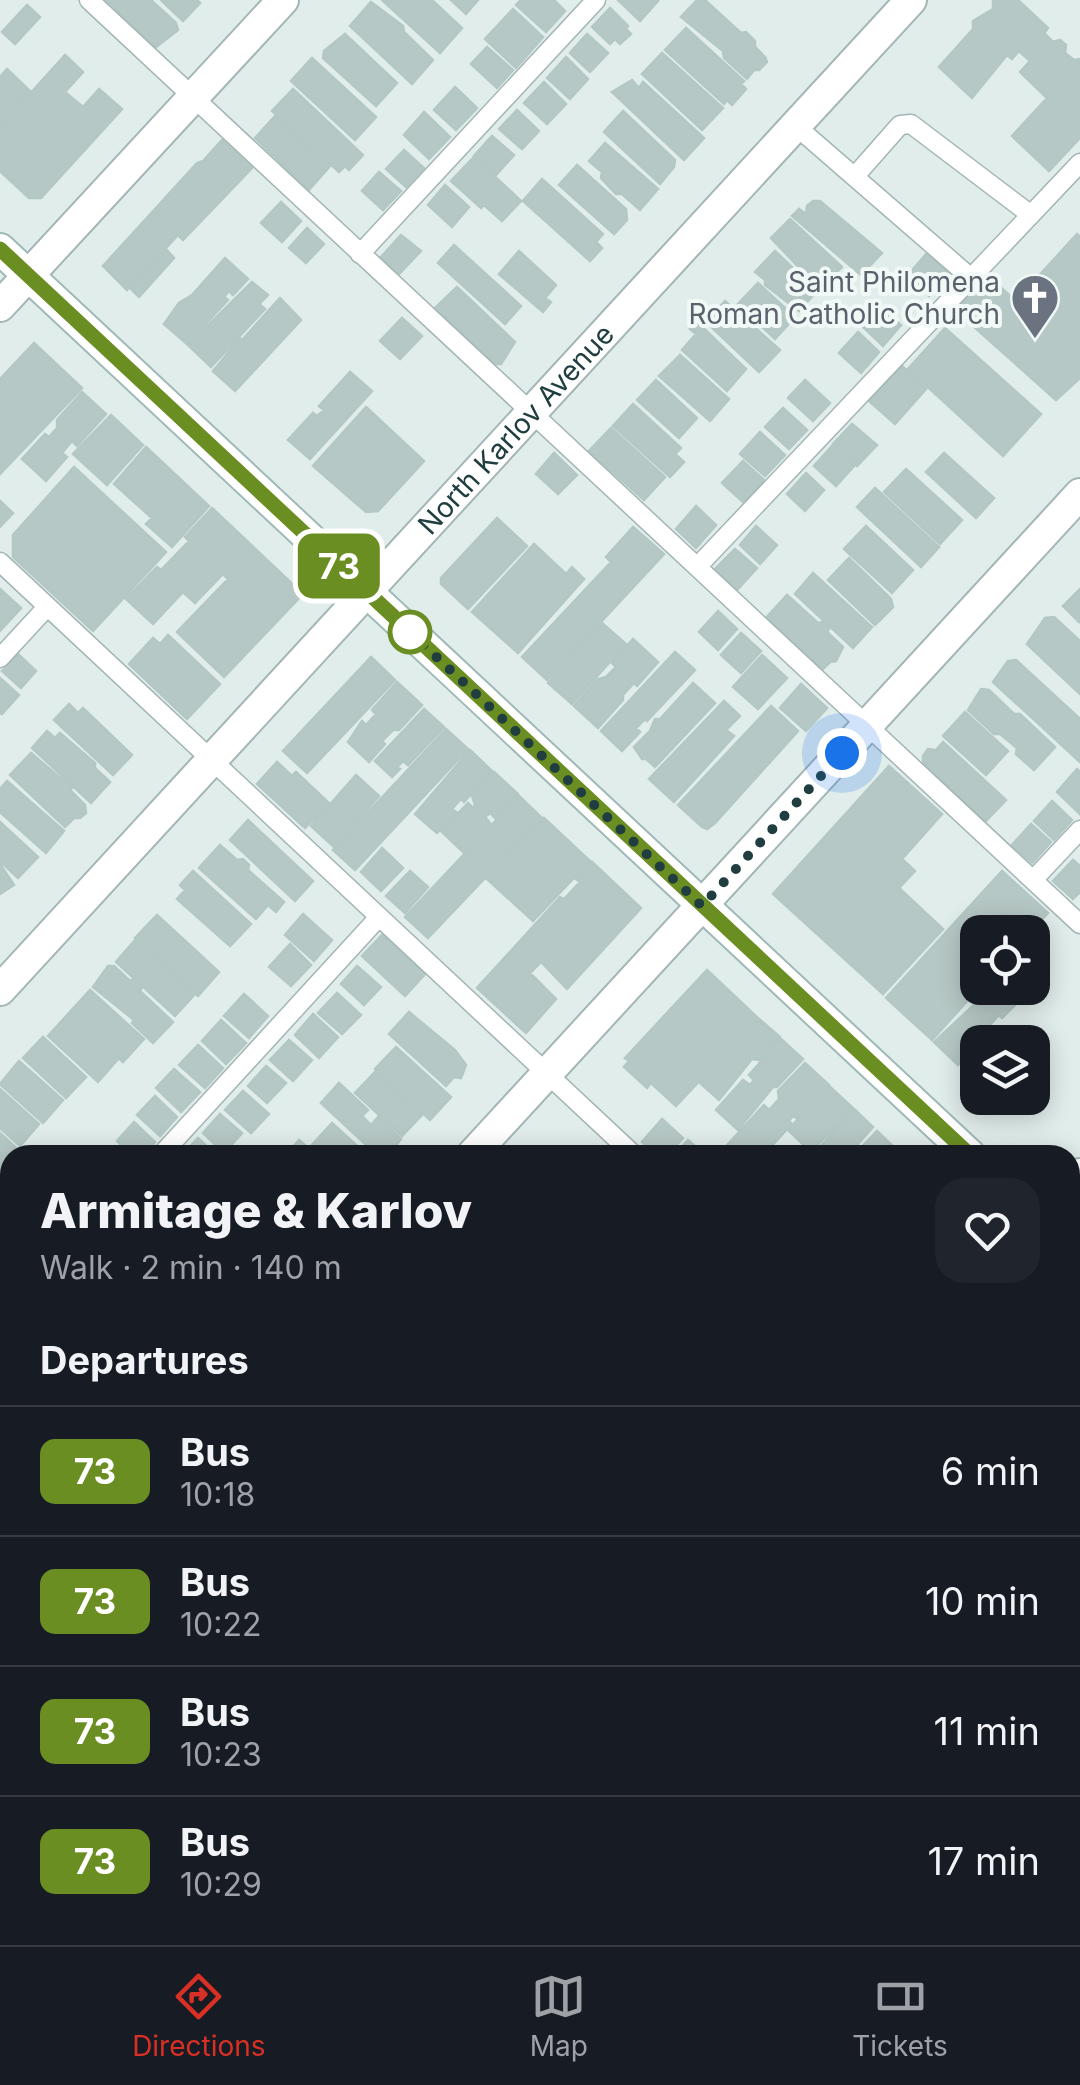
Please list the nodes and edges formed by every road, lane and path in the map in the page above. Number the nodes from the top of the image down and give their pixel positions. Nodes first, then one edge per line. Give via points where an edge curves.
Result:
1 (89, 0) edge
2 (283, 0) edge
3 (596, 0) edge
4 (912, 0) edge
5 (193, 97) junction
6 (797, 127) junction
7 (1080, 163) edge
8 (855, 176) junction
9 (1031, 215) junction
10 (0, 249) edge
11 (360, 254) junction
12 (28, 275) junction
13 (971, 278) junction
14 (0, 306) edge
15 (531, 414) junction
16 (1080, 494) edge
17 (0, 562) edge
18 (697, 567) junction
19 (367, 592) junction
20 (47, 607) junction
21 (0, 658) edge
22 (869, 724) junction
23 (212, 760) junction
24 (1080, 830) edge
25 (1034, 880) junction
26 (702, 906) junction
27 (379, 917) junction
28 (1080, 924) edge
29 (0, 990) edge
30 (547, 1074) junction
31 (170, 1145) edge
32 (481, 1145) edge
33 (623, 1145) edge
34 (959, 1145) edge

1 - 5 lane
2 - 5 street
3 - 11 lane
4 - 6 street, North Karlov Avenue
5 - 11 lane
5 - 12 street
6 - 8 lane
6 - 15 street, North Karlov Avenue
7 - 9 lane
8 - 9 lane via 900,126 910,124
8 - 13 lane
9 - 13 lane
10 - 12 street
11 - 15 lane
12 - 14 street
12 - 19 street
13 - 18 lane
15 - 18 lane
15 - 19 street, North Karlov Avenue
16 - 22 street
17 - 20 lane
18 - 22 lane
19 - 23 street, North Karlov Avenue
19 - 26 street
20 - 21 lane
20 - 23 lane
22 - 25 lane
22 - 26 street
23 - 27 lane
23 - 29 street, North Karlov Avenue
24 - 25 lane
25 - 28 lane
26 - 30 street
26 - 34 street
27 - 30 lane
27 - 31 lane
30 - 32 street
30 - 33 lane

